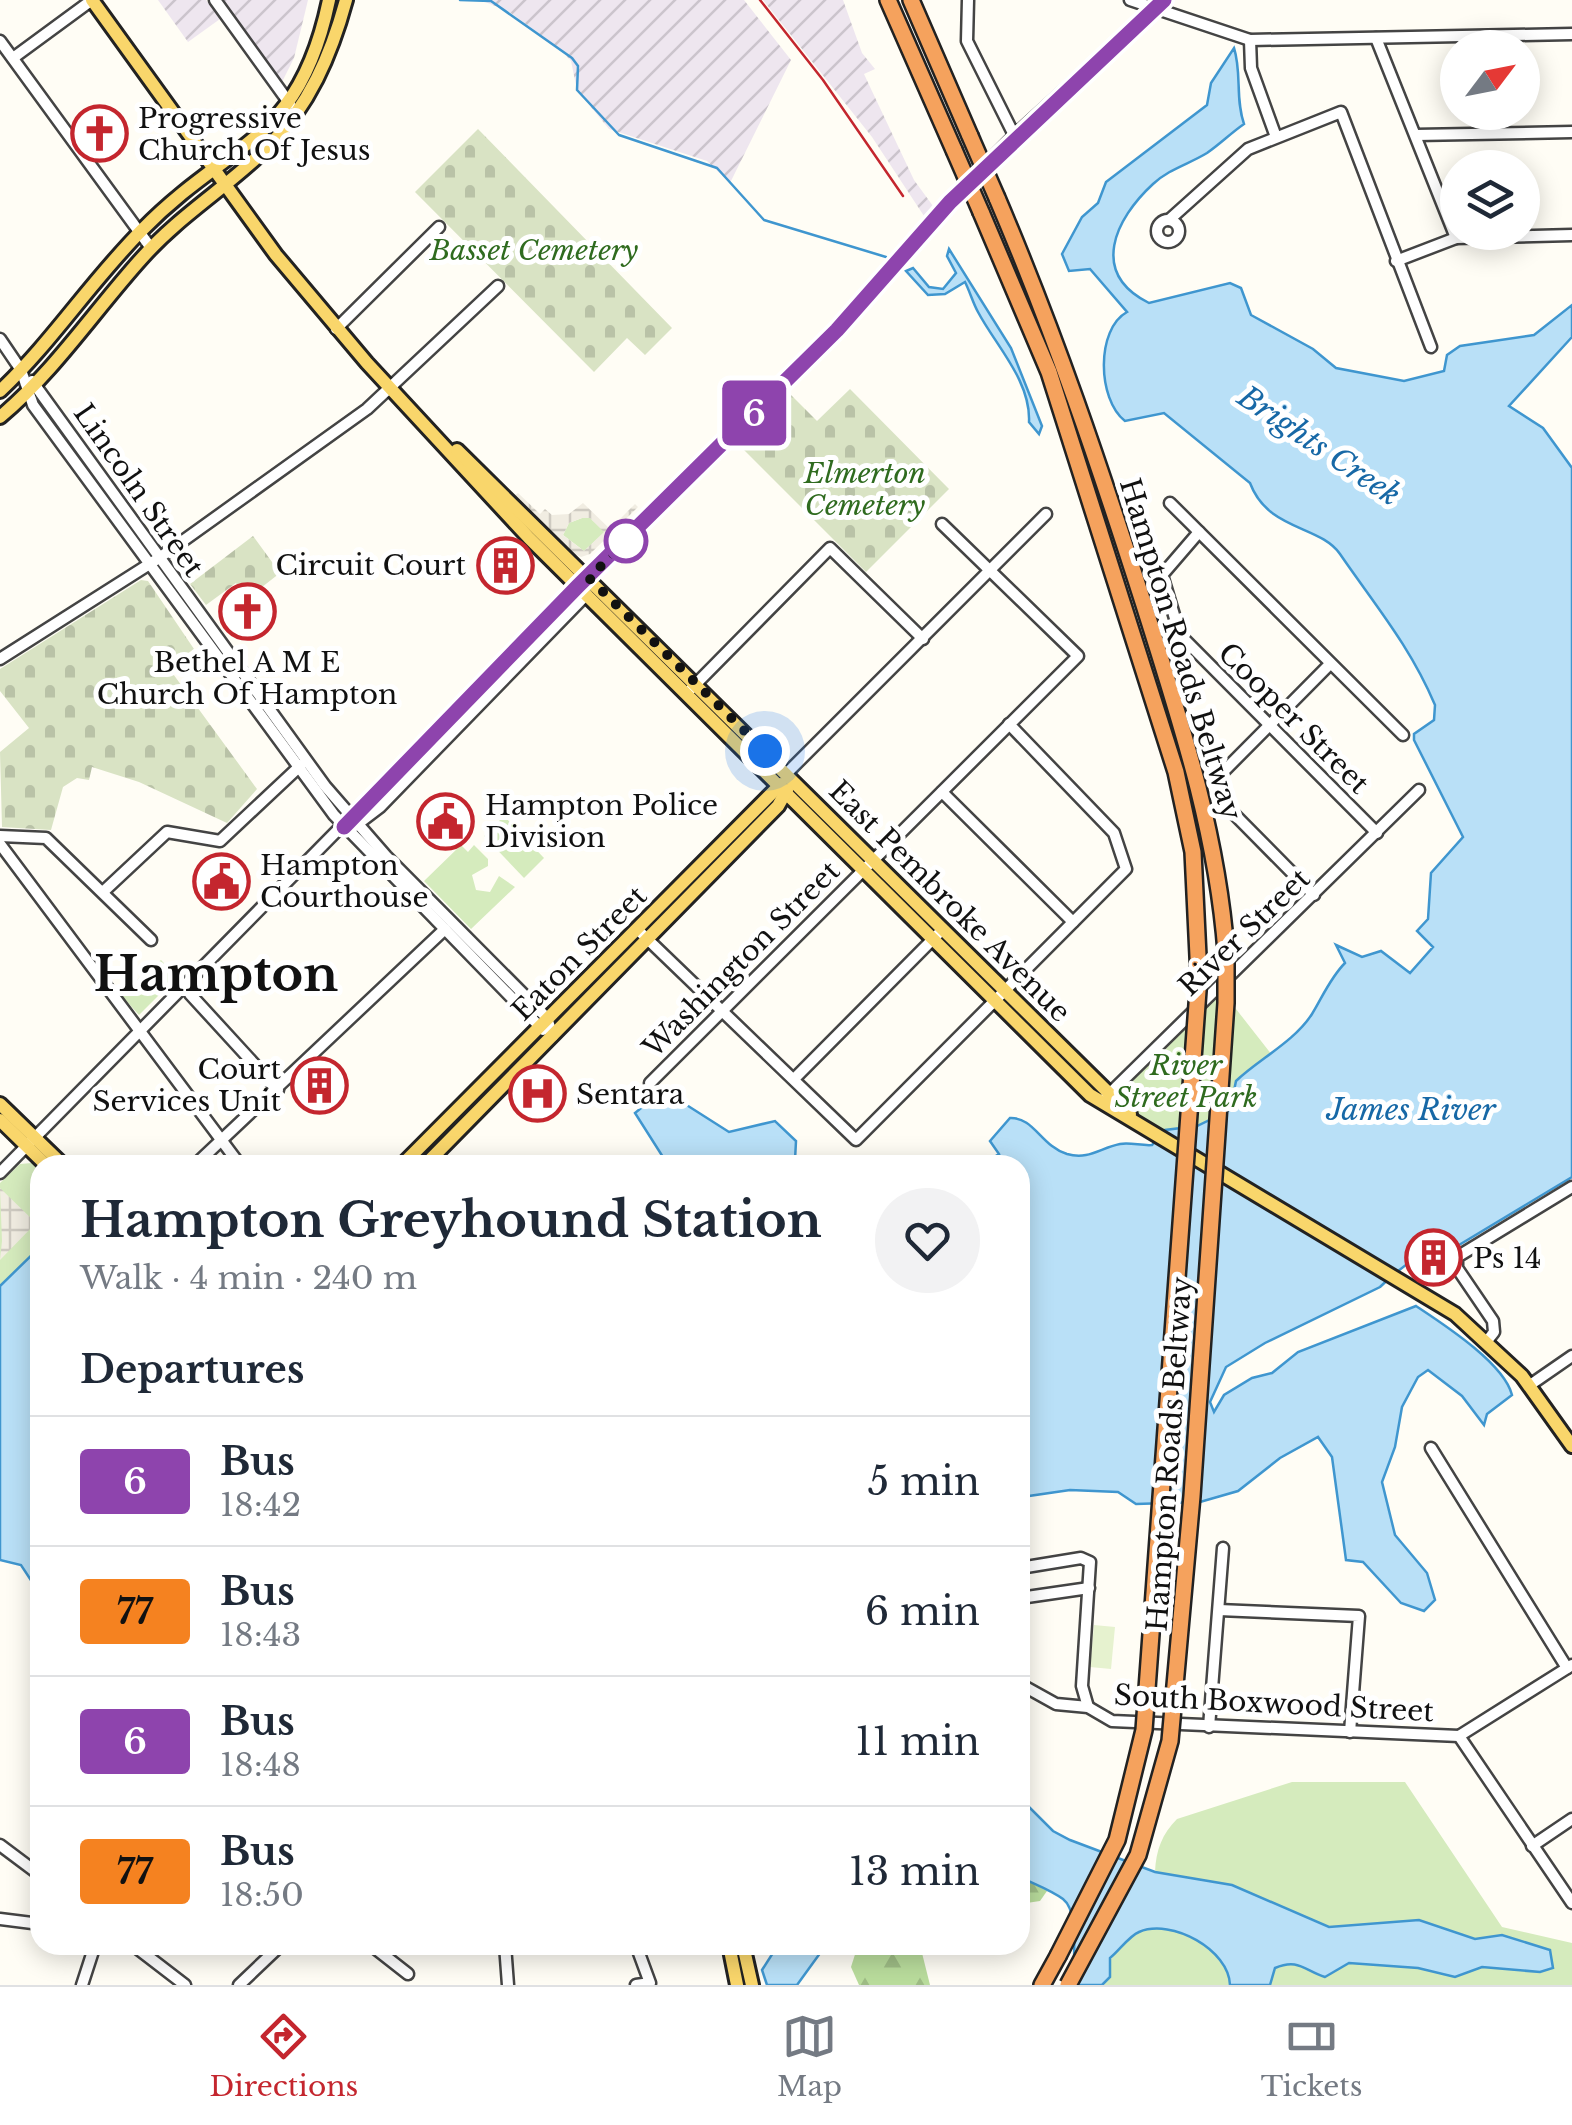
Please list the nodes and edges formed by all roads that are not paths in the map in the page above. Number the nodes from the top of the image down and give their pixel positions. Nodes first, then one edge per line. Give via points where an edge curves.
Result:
1 (92, 0) edge
2 (215, 0) edge
3 (330, 0) edge
4 (346, 0) edge
5 (888, 0) edge
6 (911, 0) edge
7 (968, 0) edge
8 (1130, 0) edge
9 (1161, 4) edge
10 (1572, 34) edge
11 (1376, 38) junction
12 (0, 40) edge
13 (1250, 40) junction
14 (14, 58) junction
15 (293, 108) junction
16 (1572, 132) edge
17 (1416, 135) junction
18 (1015, 138) junction
19 (1276, 138) junction
20 (215, 169) junction
21 (226, 184) junction
22 (1440, 197) edge
23 (1169, 220) dead end
24 (438, 228) dead end
25 (140, 232) junction
26 (1572, 235) edge
27 (1540, 236) edge
28 (1440, 244) edge
29 (151, 248) junction
30 (1396, 261) junction
31 (498, 286) dead end
32 (336, 329) junction
33 (0, 338) edge
34 (1430, 347) dead end
35 (20, 370) junction
36 (31, 388) junction
37 (392, 389) junction
38 (0, 391) edge
39 (0, 417) edge
40 (1170, 503) dead end
41 (1046, 514) dead end
42 (942, 524) dead end
43 (1199, 532) junction
44 (158, 558) junction
45 (147, 566) junction
46 (990, 572) junction
47 (584, 586) junction
48 (923, 639) junction
49 (0, 659) edge
50 (1330, 664) junction
51 (697, 683) junction
52 (686, 694) junction
53 (1008, 724) junction
54 (1270, 725) junction
55 (1403, 736) dead end
56 (301, 765) junction
57 (1223, 772) dead end
58 (788, 773) junction
59 (1419, 790) dead end
60 (783, 792) junction
61 (942, 792) junction
62 (1235, 815) dead end
63 (351, 823) junction
64 (1377, 833) junction
65 (0, 836) edge
66 (0, 844) edge
67 (873, 860) junction
68 (862, 870) junction
69 (104, 891) junction
70 (1314, 895) junction
71 (1073, 922) junction
72 (447, 926) junction
73 (638, 930) junction
74 (938, 935) junction
75 (150, 940) dead end
76 (650, 942) junction
77 (190, 994) dead end
78 (1000, 996) junction
79 (720, 1011) junction
80 (542, 1023) junction
81 (139, 1032) junction
82 (553, 1036) junction
83 (794, 1079) junction
84 (650, 1083) dead end
85 (278, 1090) junction
86 (1104, 1099) junction
87 (0, 1104) edge
88 (0, 1120) edge
89 (31, 1142) junction
90 (222, 1142) junction
91 (39, 1155) edge
92 (49, 1155) edge
93 (207, 1155) edge
94 (232, 1155) edge
95 (412, 1155) edge
96 (436, 1155) edge
97 (0, 1173) edge
98 (1572, 1187) edge
99 (1487, 1341) junction
100 (1572, 1356) edge
101 (1530, 1385) junction
102 (1572, 1446) edge
103 (1431, 1448) dead end
104 (1223, 1548) dead end
105 (1030, 1566) edge
106 (1089, 1588) junction
107 (1030, 1597) edge
108 (1219, 1610) junction
109 (1570, 1666) edge
110 (1030, 1690) edge
111 (1088, 1707) junction
112 (1208, 1727) junction
113 (1350, 1732) junction
114 (1459, 1736) junction
115 (1572, 1819) edge
116 (0, 1845) edge
117 (1532, 1846) junction
118 (30, 1868) edge
119 (1572, 1903) edge
120 (0, 1919) edge
121 (30, 1923) edge
122 (92, 1955) edge
123 (145, 1955) edge
124 (270, 1955) edge
125 (384, 1955) edge
126 (506, 1955) edge
127 (640, 1955) edge
128 (731, 1955) edge
129 (745, 1955) edge
130 (408, 1974) dead end
131 (650, 1983) edge
132 (82, 1985) edge
133 (185, 1985) edge
134 (239, 1985) edge
135 (508, 1985) edge
136 (636, 1985) edge
137 (737, 1985) edge
138 (752, 1985) edge
139 (1042, 1985) edge
140 (1068, 1985) edge

1 - 14 street
1 - 20 main road
2 - 15 street
3 - 15 main road
4 - 15 main road via 326,60
5 - 139 highway, Hampton Roads Beltway, bridge via 1049,372 1176,772 1194,852 1199,978 1144,1730 1117,1840
6 - 140 highway, Hampton Roads Beltway, bridge via 1068,369 1196,772 1216,861 1226,952 1194,1476 1170,1742 1138,1855
7 - 18 street via 967,41
8 - 9 street
9 - 13 street
9 - 18 main road
10 - 11 street
11 - 13 street
11 - 17 street
12 - 14 street
13 - 19 street via 1251,68
14 - 25 street
15 - 20 main road
15 - 21 main road via 268,147
16 - 17 street
17 - 22 street
18 - 47 main road
19 - 23 street via 1248,149
19 - 30 street via 1340,112
20 - 21 main road
20 - 25 main road
21 - 29 main road
21 - 32 main road
24 - 32 street
25 - 29 street
25 - 35 main road
26 - 27 street
28 - 30 street
29 - 36 main road
30 - 34 street
31 - 37 street
32 - 37 main road
33 - 35 street, Lincoln Street
35 - 36 street, Lincoln Street
35 - 38 main road
36 - 39 main road
36 - 44 street, Lincoln Street
36 - 45 street, Lincoln Street
37 - 44 street
37 - 47 main road via 470,460
40 - 43 street
41 - 46 street
42 - 46 street
43 - 50 street
43 - 54 street, Cooper Street via 1162,575 1180,635
44 - 45 street
44 - 56 street, Lincoln Street
45 - 49 street
45 - 56 street, Lincoln Street
46 - 48 street
46 - 53 street, Washington Street via 1078,656
47 - 51 main road, East Pembroke Avenue
47 - 52 main road, East Pembroke Avenue
47 - 63 street
48 - 51 street via 830,548
48 - 58 street
50 - 54 street
50 - 55 street
51 - 52 street
51 - 58 main road, East Pembroke Avenue
52 - 60 main road, East Pembroke Avenue
53 - 61 street, Washington Street
53 - 71 street via 1114,833 1121,854 1126,870
54 - 57 street
54 - 64 street, Cooper Street
56 - 63 street, Lincoln Street
56 - 69 street via 220,840 167,832
58 - 60 main road
58 - 67 main road, East Pembroke Avenue
59 - 64 street, River Street
60 - 68 main road, East Pembroke Avenue
60 - 73 main road, Eaton Street
60 - 76 main road, Eaton Street
61 - 67 street, Washington Street
61 - 71 street
62 - 70 street
63 - 72 street, Lincoln Street
63 - 81 street
64 - 70 street, River Street
65 - 69 street via 46,838
66 - 81 street
67 - 68 street, Washington Street
67 - 74 main road, East Pembroke Avenue
68 - 74 main road, East Pembroke Avenue
68 - 79 street, Washington Street
69 - 75 street
70 - 86 street, River Street
71 - 78 street
72 - 80 street, Lincoln Street
72 - 85 street
73 - 76 street
73 - 80 main road, Eaton Street
74 - 78 main road, East Pembroke Avenue
74 - 83 street
76 - 79 street
76 - 82 main road, Eaton Street
77 - 85 street
78 - 83 street via 856,1140
78 - 86 main road, East Pembroke Avenue
79 - 83 street
79 - 84 street, Washington Street
80 - 82 street, Lincoln Street
80 - 95 main road, Eaton Street
81 - 89 street
81 - 90 street
82 - 96 main road, Eaton Street
85 - 90 street
86 - 99 main road, East Pembroke Avenue, bridge via 1402,1280
87 - 89 main road
88 - 89 main road
89 - 91 main road
89 - 92 main road
89 - 97 street
90 - 93 street
90 - 94 street
98 - 99 street via 1457,1256 1457,1268 1492,1322
99 - 101 main road, East Pembroke Avenue
100 - 101 street
101 - 102 main road, East Pembroke Avenue
103 - 109 street
104 - 108 street
105 - 106 street via 1085,1558
106 - 107 street
106 - 111 street via 1082,1686
108 - 112 street
108 - 113 street via 1360,1616
109 - 114 street, South Boxwood Street
110 - 111 street, South Boxwood Street via 1056,1704
111 - 112 street, South Boxwood Street via 1112,1721
112 - 113 street, South Boxwood Street
113 - 114 street, South Boxwood Street
114 - 117 street
115 - 117 street
116 - 118 street
117 - 119 street
120 - 121 street
122 - 132 street
123 - 133 street
124 - 134 street
125 - 130 street
126 - 135 street
127 - 131 street
128 - 137 main road
129 - 138 main road
131 - 136 street

